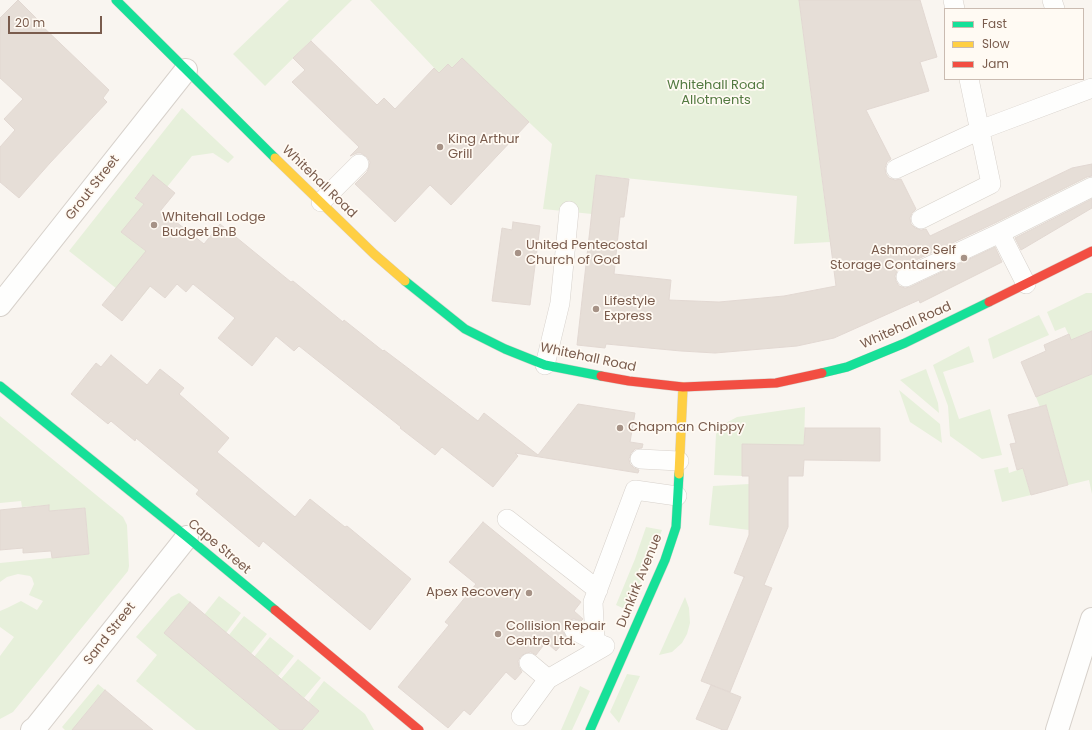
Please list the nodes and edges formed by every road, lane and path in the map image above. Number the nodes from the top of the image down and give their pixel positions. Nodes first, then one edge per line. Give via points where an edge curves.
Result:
1 (116, 0) edge
2 (186, 70) junction
3 (969, 80) edge
4 (1082, 87) edge
5 (980, 130) junction
6 (359, 164) dead end
7 (896, 169) dead end
8 (1092, 186) edge
9 (321, 202) junction
10 (569, 211) dead end
11 (921, 219) dead end
12 (1000, 233) junction
13 (1092, 251) edge
14 (906, 277) dead end
15 (1026, 284) junction
16 (0, 305) edge
17 (545, 365) junction
18 (0, 386) edge
19 (683, 386) junction
20 (640, 459) dead end
21 (679, 461) junction
22 (677, 496) junction
23 (507, 519) dead end
24 (187, 537) junction
25 (598, 590) junction
26 (1092, 619) edge
27 (574, 630) dead end
28 (600, 644) junction
29 (622, 656) junction
30 (529, 663) dead end
31 (548, 679) junction
32 (521, 716) dead end
33 (32, 730) edge
34 (419, 730) edge
35 (590, 730) edge
36 (1057, 730) edge

1 - 2 main road, Whitehall Road
2 - 9 main road, Whitehall Road
2 - 16 street, Grout Street
3 - 5 lane
4 - 5 lane
5 - 7 lane
5 - 11 lane via 991,184
6 - 9 lane
8 - 12 lane
9 - 17 main road, Whitehall Road via 374,254 424,298 465,329
10 - 17 lane via 560,302
12 - 14 lane
12 - 15 lane
13 - 15 main road, Whitehall Road
15 - 19 main road, Whitehall Road via 905,343 846,367 776,383
17 - 19 main road, Whitehall Road via 629,381
18 - 24 main road, Cape Street
19 - 21 main road, Dunkirk Avenue
20 - 21 lane
21 - 22 main road, Dunkirk Avenue
22 - 25 lane via 635,490
22 - 29 main road, Dunkirk Avenue via 676,527 665,560
23 - 25 lane
24 - 33 street, Sand Street
24 - 34 main road, Cape Street
25 - 28 lane via 593,602
26 - 36 street
27 - 28 lane
28 - 29 lane
28 - 31 lane
29 - 35 main road, Dunkirk Avenue
30 - 31 lane
31 - 32 lane

